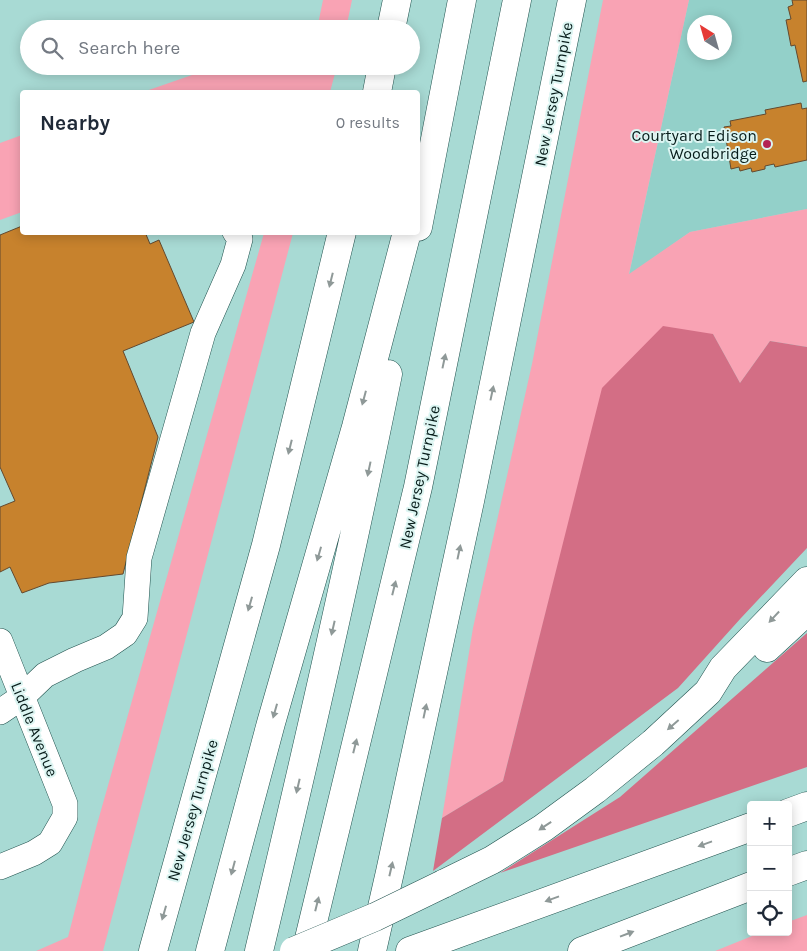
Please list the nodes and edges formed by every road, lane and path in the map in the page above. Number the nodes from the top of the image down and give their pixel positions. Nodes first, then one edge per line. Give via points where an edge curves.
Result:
1 (397, 0) edge
2 (462, 0) edge
3 (517, 0) edge
4 (572, 0) edge
5 (393, 20) edge
6 (380, 75) edge
7 (446, 84) junction
8 (377, 90) edge
9 (420, 186) edge
10 (420, 217) edge
11 (238, 235) edge
12 (341, 235) edge
13 (406, 235) edge
14 (415, 235) edge
15 (807, 581) edge
16 (807, 611) edge
17 (0, 641) edge
18 (708, 692) junction
19 (22, 697) junction
20 (0, 712) edge
21 (807, 806) edge
22 (792, 812) edge
23 (747, 828) edge
24 (3, 859) edge
25 (807, 865) edge
26 (792, 871) edge
27 (747, 888) edge
28 (419, 948) edge
29 (153, 951) edge
30 (210, 951) edge
31 (259, 951) edge
32 (294, 951) edge
33 (306, 951) edge
34 (372, 951) edge
35 (582, 951) edge

1 - 5 highway
2 - 7 highway
33 -> 3 highway, New Jersey Turnpike via 418,487
34 -> 4 highway, New Jersey Turnpike via 470,502
6 - 8 highway
7 - 9 highway
7 - 10 highway
11 - 19 street via 240,239 233,265 203,333 139,558 135,618 125,634 106,647 45,675
12 -> 29 highway, New Jersey Turnpike via 266,545
13 -> 30 highway
14 -> 31 highway via 368,474
15 -> 18 highway via 723,668
16 - 18 highway via 732,681
17 - 19 street, Liddle Avenue
18 -> 32 highway, bridge via 596,790 492,860 375,917
19 - 20 street
19 - 24 street, Liddle Avenue via 65,804 66,818 50,843 34,853
21 - 22 highway
23 -> 28 highway
25 - 26 highway
35 -> 27 highway

